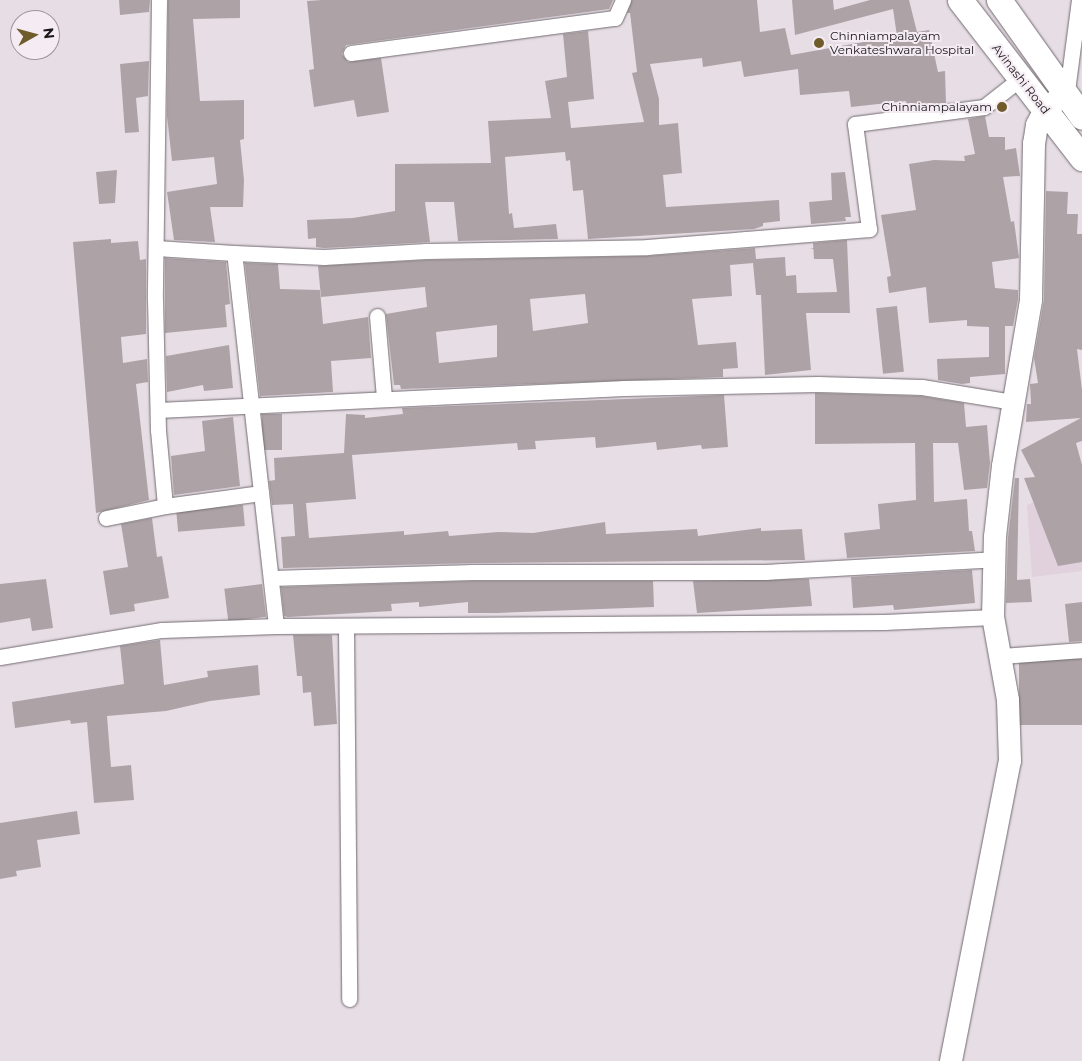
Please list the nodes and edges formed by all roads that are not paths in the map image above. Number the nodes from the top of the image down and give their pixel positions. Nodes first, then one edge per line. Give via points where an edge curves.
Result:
1 (159, 0) edge
2 (623, 0) edge
3 (960, 0) edge
4 (999, 0) edge
5 (1079, 0) edge
6 (351, 52) dead end
7 (1021, 78) junction
8 (1067, 91) junction
9 (1045, 110) junction
10 (1082, 117) edge
11 (1082, 158) edge
12 (156, 248) junction
13 (234, 253) junction
14 (377, 316) dead end
15 (384, 398) junction
16 (1014, 402) junction
17 (249, 405) junction
18 (158, 410) junction
19 (260, 493) junction
20 (165, 506) junction
21 (106, 518) dead end
22 (995, 559) junction
23 (271, 578) junction
24 (993, 617) junction
25 (276, 626) junction
26 (346, 626) junction
27 (1082, 650) edge
28 (1002, 656) junction
29 (0, 657) edge
30 (349, 999) dead end
31 (951, 1061) edge

1 - 12 street
2 - 6 street via 615,18
3 - 7 main road, Avinashi Road
4 - 8 main road
5 - 8 street
7 - 9 main road, Avinashi Road
7 - 13 street via 984,107 855,124 869,229 647,246 426,251 324,257
8 - 9 main road
8 - 10 main road
9 - 11 main road, Avinashi Road
9 - 16 main road via 1037,125 1034,144 1031,300
12 - 13 street
12 - 18 street
13 - 17 street via 249,379
14 - 15 street
15 - 16 street via 818,384 922,387
15 - 17 street
16 - 22 main road via 1003,466
17 - 18 street
17 - 19 street
18 - 20 street
19 - 20 street
19 - 23 street
20 - 21 street
22 - 23 street via 765,572 472,572
22 - 24 main road
23 - 25 street
24 - 26 street via 884,622
24 - 28 main road
25 - 26 street
25 - 29 street via 162,630
26 - 30 street
27 - 28 street
28 - 31 main road via 1011,732 1010,761

